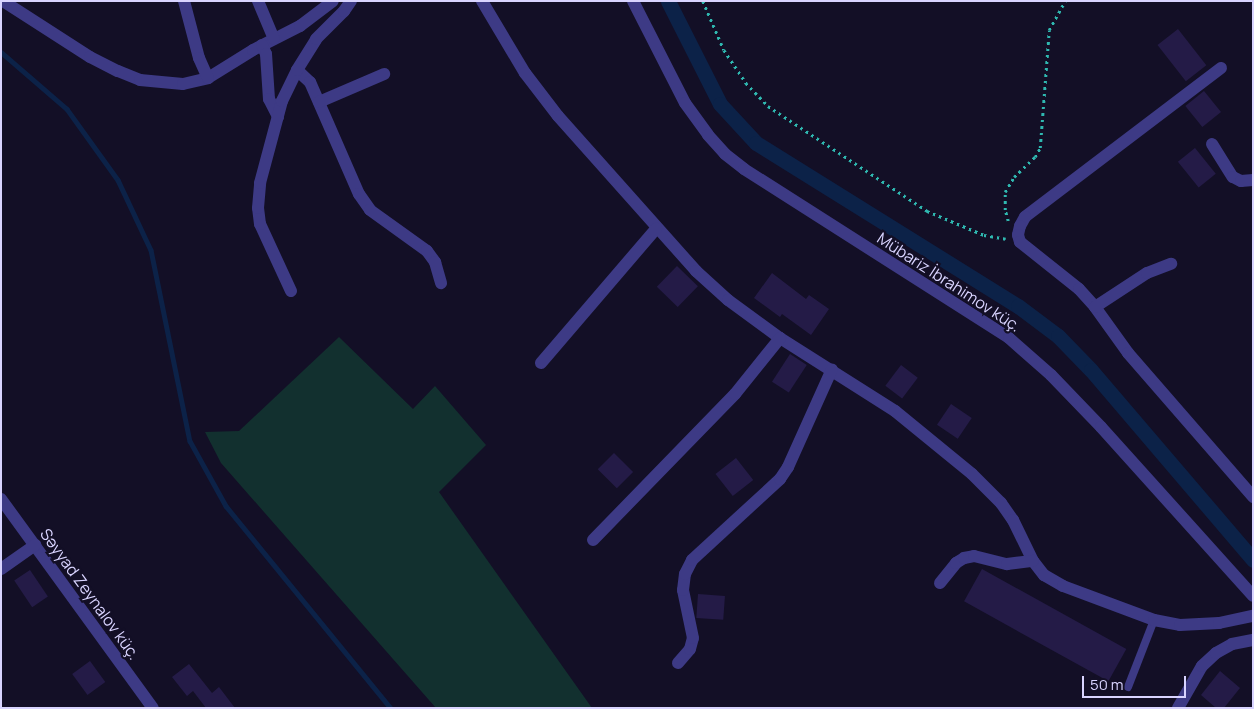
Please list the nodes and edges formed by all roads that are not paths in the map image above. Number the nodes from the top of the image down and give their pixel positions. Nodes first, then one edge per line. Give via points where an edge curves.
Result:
1 (3, 1) edge
2 (184, 1) edge
3 (258, 1) edge
4 (333, 1) edge
5 (351, 1) edge
6 (482, 1) edge
7 (633, 1) edge
8 (274, 39) junction
9 (262, 45) junction
10 (1222, 68) dead end
11 (297, 70) junction
12 (384, 74) dead end
13 (208, 78) junction
14 (319, 102) junction
15 (278, 117) junction
16 (1212, 144) dead end
17 (1253, 180) edge
18 (656, 229) junction
19 (1171, 264) dead end
20 (441, 283) dead end
21 (291, 291) dead end
22 (1095, 307) junction
23 (780, 338) junction
24 (541, 363) dead end
25 (832, 369) junction
26 (1253, 498) edge
27 (1, 499) edge
28 (593, 540) dead end
29 (35, 545) junction
30 (1033, 561) junction
31 (1, 569) edge
32 (940, 583) dead end
33 (1253, 596) edge
34 (1253, 616) edge
35 (1154, 620) junction
36 (1253, 640) edge
37 (678, 663) dead end
38 (1128, 687) dead end
39 (153, 708) edge
40 (1178, 708) edge

1 - 13 street via 90,57 140,80 183,84
2 - 13 street via 199,58
3 - 8 street
4 - 8 street via 300,26
5 - 11 street via 316,39
6 - 18 street via 525,73
7 - 33 street, Mübariz İbrahimov küç. via 685,103 726,154 744,169 1009,338 1052,375 1095,420
8 - 9 street
9 - 13 street
9 - 15 street via 266,54 269,99
10 - 22 street via 1025,217 1020,226 1020,242 1079,289
11 - 14 street via 310,82
11 - 15 street
12 - 14 street
14 - 20 street via 359,194 370,210 427,252 436,262
15 - 21 street via 260,183 258,208 267,242
16 - 17 street via 1233,177
18 - 23 street via 728,300
18 - 24 street
19 - 22 street via 1147,273
22 - 26 street via 1128,353
23 - 25 street
23 - 28 street via 735,394
25 - 30 street via 895,410 972,474 1013,520
25 - 37 street via 780,480 692,560 685,574 683,590 692,638 690,649
27 - 29 street, Səyyad Zeynalov küç.
29 - 31 street
29 - 39 street, Səyyad Zeynalov küç.
30 - 32 street via 1007,564 974,556 964,558
30 - 35 street via 1044,575 1063,586
34 - 35 street via 1220,623 1180,625
35 - 38 lane
36 - 40 street via 1232,644 1216,653 1202,666

